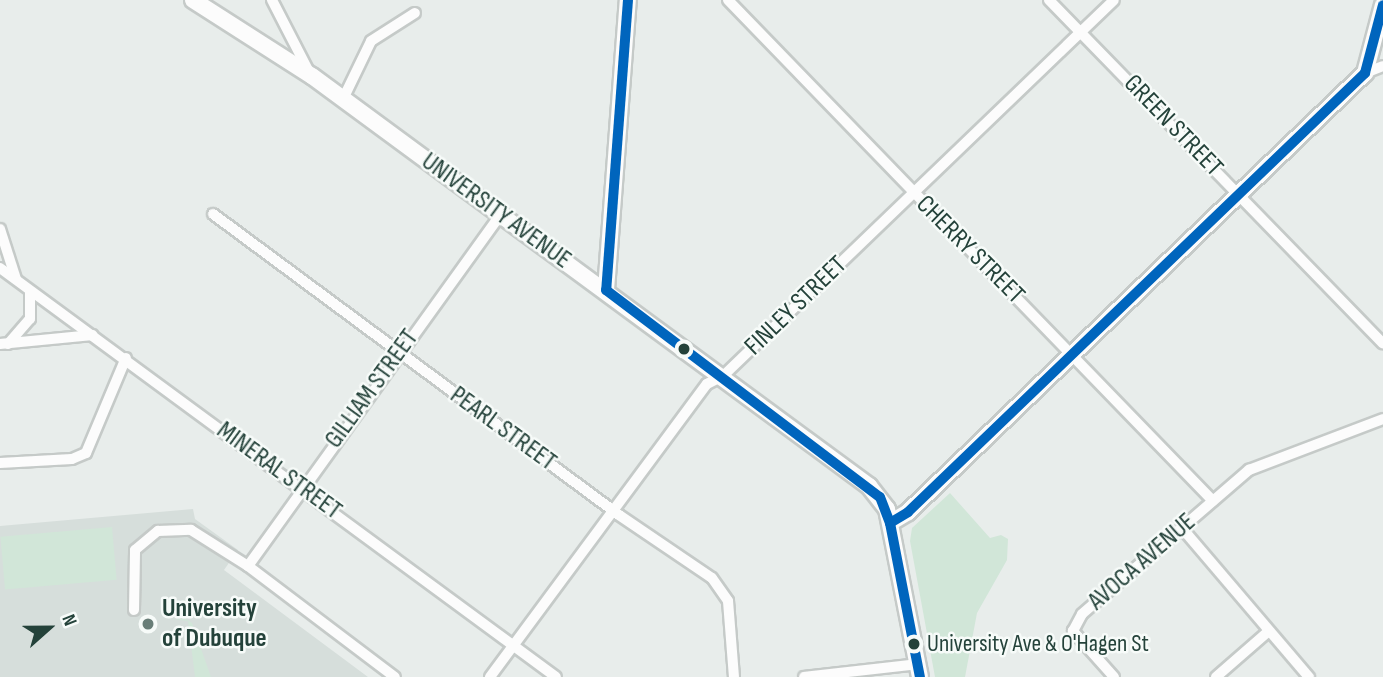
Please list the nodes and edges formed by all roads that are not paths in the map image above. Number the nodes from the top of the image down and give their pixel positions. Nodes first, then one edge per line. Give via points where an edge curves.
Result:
1 (193, 0) edge
2 (272, 0) edge
3 (628, 0) edge
4 (728, 0) edge
5 (1049, 0) edge
6 (1114, 0) edge
7 (1383, 5) edge
8 (415, 13) dead end
9 (1082, 34) junction
10 (1383, 66) edge
11 (1365, 73) junction
12 (312, 76) junction
13 (343, 99) junction
14 (913, 192) junction
15 (1240, 195) junction
16 (212, 214) dead end
17 (500, 215) junction
18 (0, 229) edge
19 (0, 268) edge
20 (16, 279) junction
21 (606, 290) junction
22 (30, 293) junction
23 (93, 335) junction
24 (1383, 343) edge
25 (4, 344) edge
26 (399, 352) junction
27 (1070, 354) junction
28 (126, 358) junction
29 (723, 376) junction
30 (1383, 419) edge
31 (0, 463) edge
32 (302, 487) junction
33 (1213, 501) junction
34 (611, 509) junction
35 (890, 523) junction
36 (1182, 528) junction
37 (248, 566) junction
38 (134, 610) dead end
39 (1269, 631) junction
40 (514, 645) junction
41 (919, 671) edge
42 (1107, 675) edge
43 (395, 677) edge
44 (490, 677) edge
45 (556, 677) edge
46 (734, 677) edge
47 (804, 677) edge
48 (1216, 677) edge
49 (1309, 677) edge

1 - 12 main road, UNIVERSITY AVENUE
2 - 12 street
3 - 21 main road
4 - 14 street, CHERRY STREET
5 - 9 street, GREEN STREET
6 - 9 street, FINLEY STREET
7 - 11 main road
8 - 13 street via 370,41
9 - 14 street, FINLEY STREET
9 - 15 street, GREEN STREET
10 - 11 street
11 - 15 main road
12 - 13 main road, UNIVERSITY AVENUE
13 - 17 main road, UNIVERSITY AVENUE
14 - 27 street, CHERRY STREET
14 - 29 street, FINLEY STREET
15 - 24 street, GREEN STREET
15 - 27 main road
16 - 26 street, PEARL STREET
17 - 21 main road, UNIVERSITY AVENUE
17 - 26 street, GILLIAM STREET
18 - 20 street
19 - 20 street, MINERAL STREET
20 - 22 street, MINERAL STREET
21 - 29 main road, UNIVERSITY AVENUE
22 - 23 street, MINERAL STREET
22 - 25 street via 26,327
23 - 25 street
23 - 28 street, MINERAL STREET
26 - 32 street, GILLIAM STREET
26 - 34 street, PEARL STREET
27 - 33 street, CHERRY STREET
27 - 35 main road via 908,512
28 - 31 street via 86,453 72,459
28 - 32 street, MINERAL STREET
29 - 34 street, FINLEY STREET via 709,382 693,400
29 - 35 main road, UNIVERSITY AVENUE via 869,486 887,509
30 - 33 street, AVOCA AVENUE via 1249,470
32 - 37 street, GILLIAM STREET
32 - 40 street, MINERAL STREET
33 - 36 street, AVOCA AVENUE
34 - 40 street, FINLEY STREET
34 - 46 street, PEARL STREET via 724,590
35 - 41 main road, UNIVERSITY AVENUE
36 - 39 street
36 - 42 street, AVOCA AVENUE via 1073,625
37 - 38 street via 196,532 158,531 139,544 132,558
37 - 43 street
39 - 48 street
39 - 49 street
40 - 44 street, FINLEY STREET
40 - 45 street, MINERAL STREET
41 - 47 street

